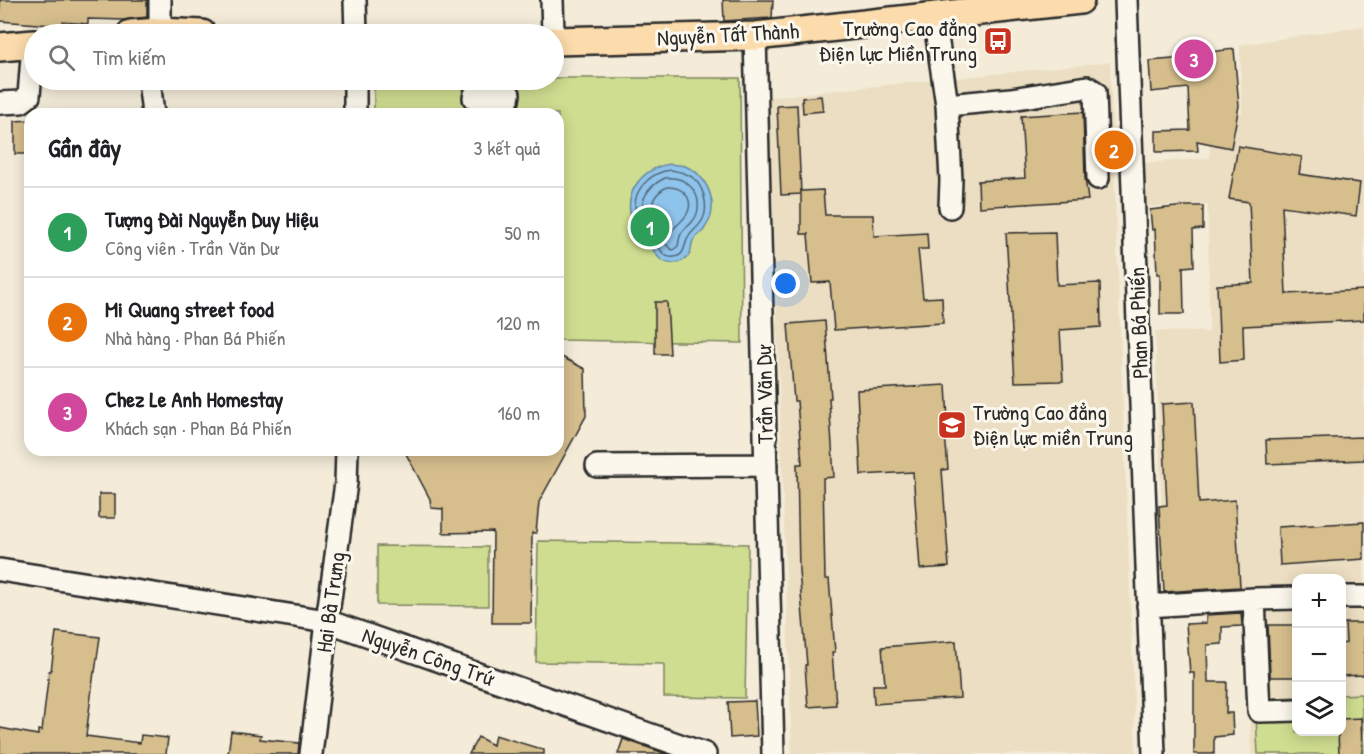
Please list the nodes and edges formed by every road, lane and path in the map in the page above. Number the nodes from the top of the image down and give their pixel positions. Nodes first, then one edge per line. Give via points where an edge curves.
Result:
1 (160, 0) edge
2 (355, 0) edge
3 (552, 0) edge
4 (1080, 0) edge
5 (1126, 0) edge
6 (934, 16) junction
7 (151, 24) edge
8 (356, 24) edge
9 (553, 24) edge
10 (755, 36) junction
11 (564, 41) edge
12 (24, 45) edge
13 (0, 47) edge
14 (30, 90) edge
15 (150, 90) edge
16 (355, 90) edge
17 (0, 103) edge
18 (947, 105) junction
19 (152, 108) edge
20 (355, 108) edge
21 (483, 108) edge
22 (500, 108) edge
23 (1098, 178) dead end
24 (950, 207) dead end
25 (347, 456) edge
26 (766, 465) junction
27 (597, 466) dead end
28 (0, 570) edge
29 (1346, 597) edge
30 (1364, 597) edge
31 (1292, 598) edge
32 (1254, 599) junction
33 (1148, 606) junction
34 (327, 621) junction
35 (1292, 710) edge
36 (311, 754) edge
37 (705, 754) edge
38 (773, 754) edge
39 (1154, 754) edge

1 - 7 street
2 - 8 street
3 - 9 street
4 - 6 main road, Nguyễn Tất Thành
5 - 33 street, Phan Bá Phiến
6 - 10 main road, Nguyễn Tất Thành
6 - 18 street
10 - 11 main road, Nguyễn Tất Thành
10 - 26 street, Trần Văn Dư
12 - 13 main road
14 - 17 street via 29,96 21,102
15 - 19 street
16 - 20 street
18 - 23 street via 1092,89
18 - 24 street
21 - 22 street via 484,98 474,98 475,94 509,94 508,99 500,99
25 - 34 street, Hai Bà Trưng
26 - 27 street
26 - 38 street, Trần Văn Dư
28 - 34 street, Nguyễn Công Trứ
29 - 30 street
31 - 32 street
32 - 33 street
32 - 35 street via 1259,711
33 - 39 street, Phan Bá Phiến
34 - 36 street, Hai Bà Trưng
34 - 37 street, Nguyễn Công Trứ

